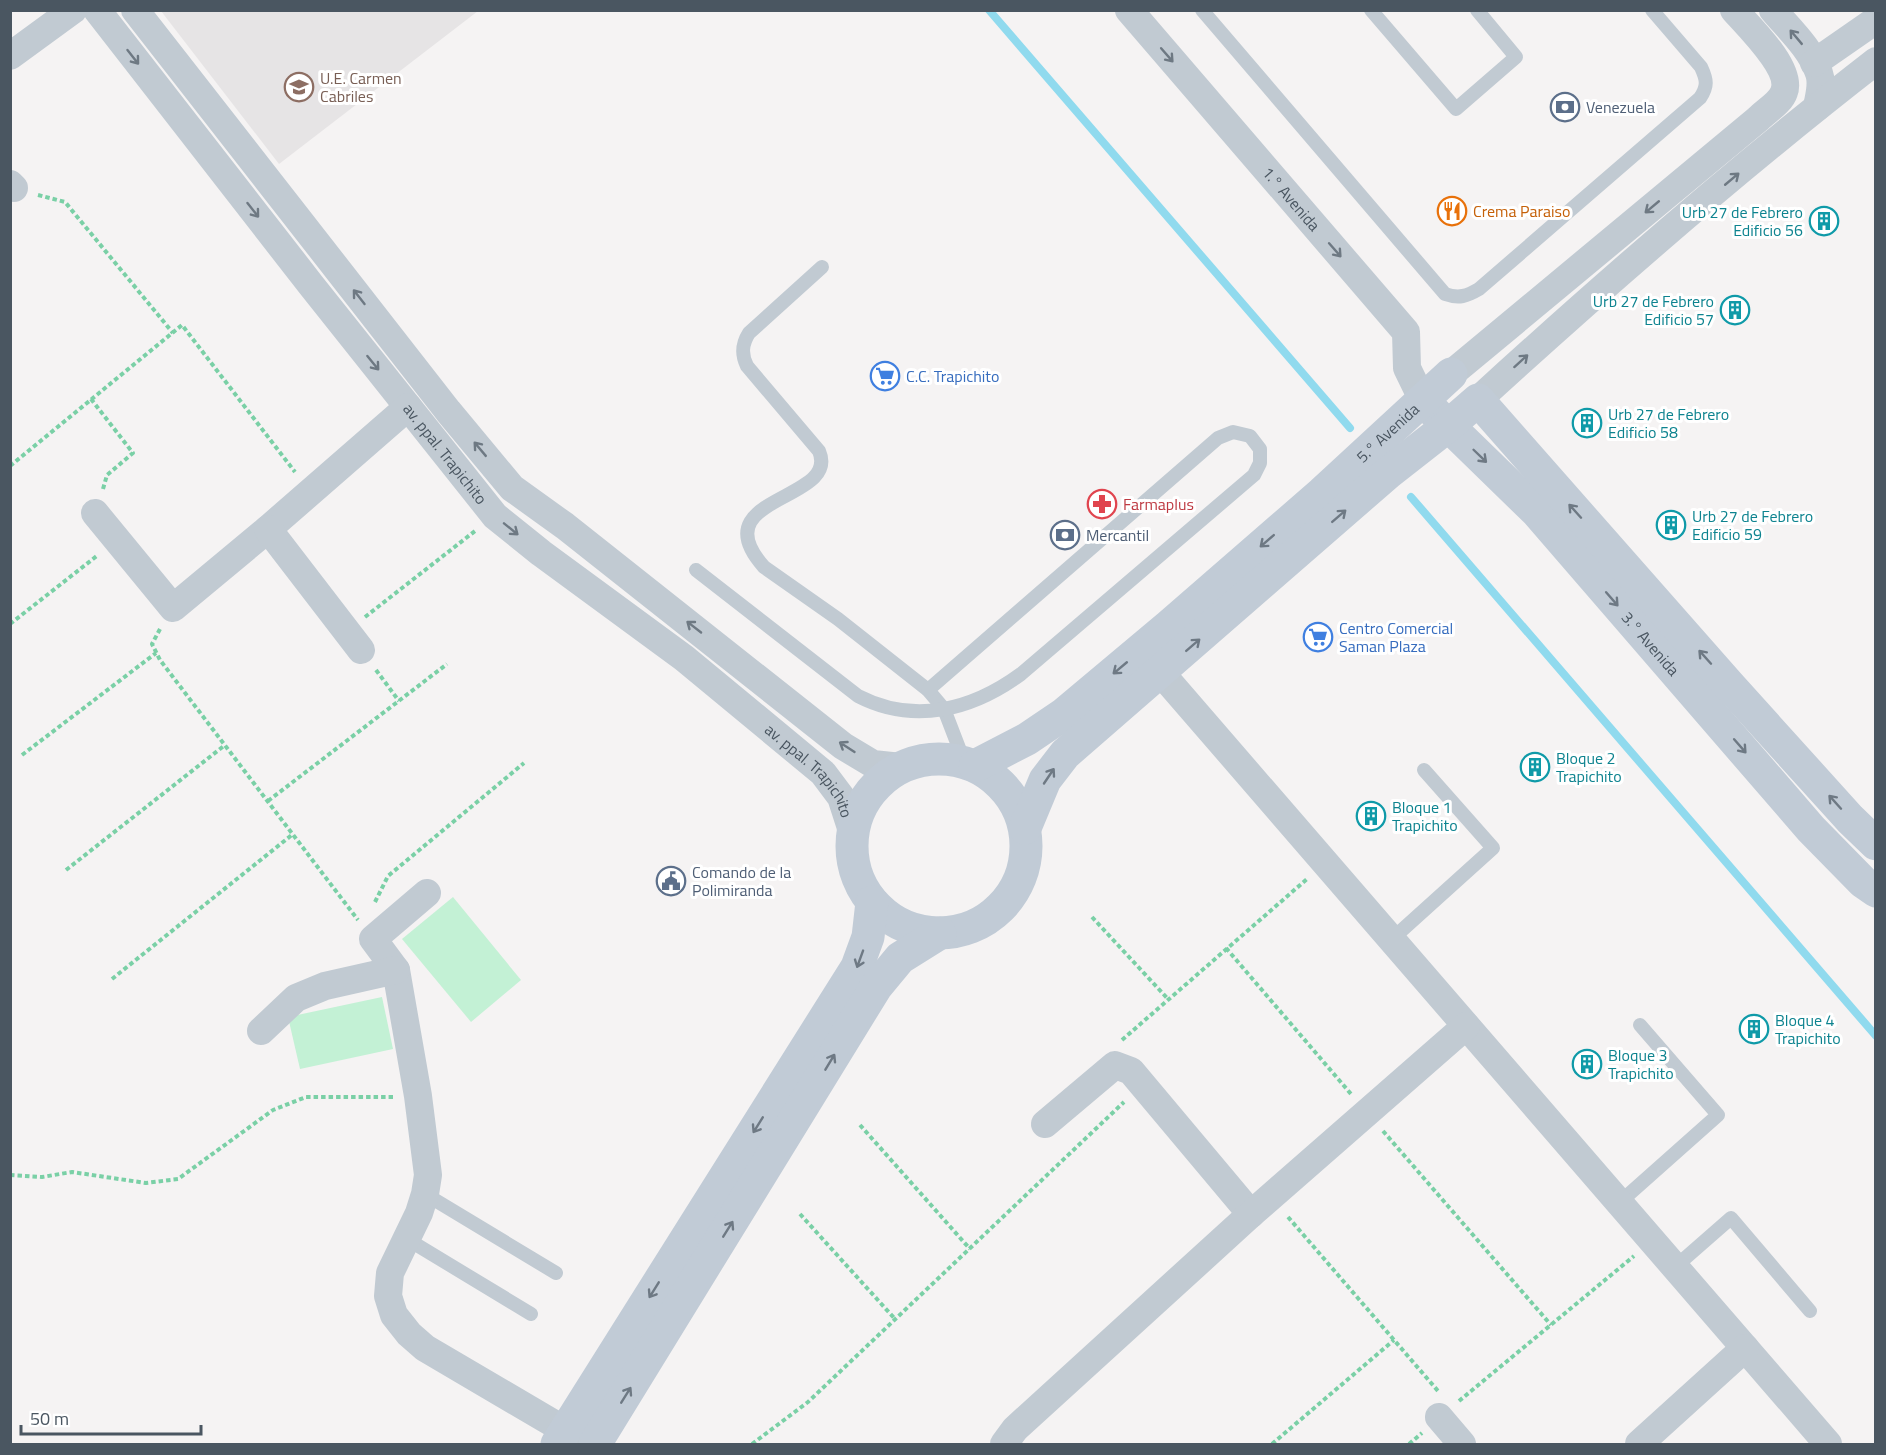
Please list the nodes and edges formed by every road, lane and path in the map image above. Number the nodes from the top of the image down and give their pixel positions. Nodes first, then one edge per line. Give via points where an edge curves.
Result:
1 (73, 10) edge
2 (97, 10) edge
3 (135, 10) edge
4 (1129, 10) edge
5 (1202, 10) edge
6 (1371, 10) edge
7 (1478, 10) edge
8 (1652, 10) edge
9 (1734, 10) edge
10 (1773, 10) edge
11 (1875, 20) edge
12 (10, 56) edge
13 (1875, 61) edge
14 (1814, 63) junction
15 (1817, 106) junction
16 (12, 186) edge
17 (822, 267) dead end
18 (173, 333) junction
19 (1451, 374) joint
20 (92, 399) junction
21 (1423, 400) junction
22 (1478, 400) junction
23 (408, 407) junction
24 (448, 411) junction
25 (1448, 426) junction
26 (426, 429) junction
27 (10, 466) edge
28 (311, 491) junction
29 (95, 513) joint
30 (495, 516) junction
31 (268, 529) junction
32 (117, 540) junction
33 (696, 570) dead end
34 (173, 608) junction
35 (10, 624) edge
36 (354, 641) junction
37 (156, 653) junction
38 (447, 664) dead end
39 (1161, 673) junction
40 (928, 690) junction
41 (399, 700) junction
42 (944, 709) junction
43 (225, 745) junction
44 (22, 755) dead end
45 (524, 763) dead end
46 (969, 764) junction
47 (901, 767) junction
48 (1424, 770) dead end
49 (268, 801) junction
50 (1025, 828) junction
51 (852, 831) junction
52 (293, 834) junction
53 (1875, 844) edge
54 (1326, 863) junction
55 (66, 870) dead end
56 (1875, 891) edge
57 (428, 893) dead end
58 (872, 902) junction
59 (1092, 917) dead end
60 (368, 932) junction
61 (939, 933) junction
62 (1391, 940) junction
63 (1226, 948) junction
64 (396, 970) junction
65 (112, 979) dead end
66 (1168, 999) junction
67 (1640, 1025) dead end
68 (1466, 1026) junction
69 (261, 1031) dead end
70 (1115, 1065) junction
71 (1142, 1085) junction
72 (418, 1096) junction
73 (1367, 1113) junction
74 (1045, 1124) dead end
75 (860, 1125) dead end
76 (10, 1175) edge
77 (426, 1194) junction
78 (1619, 1203) junction
79 (1261, 1205) junction
80 (800, 1214) dead end
81 (407, 1239) junction
82 (1652, 1241) junction
83 (970, 1249) junction
84 (1675, 1267) junction
85 (556, 1273) dead end
86 (1810, 1311) dead end
87 (531, 1314) dead end
88 (895, 1319) junction
89 (1551, 1325) junction
90 (1394, 1340) junction
91 (1745, 1348) junction
92 (1445, 1412) junction
93 (570, 1440) edge
94 (595, 1444) edge
95 (752, 1444) edge
96 (1004, 1444) edge
97 (1272, 1444) edge
98 (1462, 1444) edge
99 (1639, 1444) edge
100 (1828, 1444) edge

1 - 12 street
2 -> 23 street, av. ppal. Trapichito
24 -> 3 street, av. ppal. Trapichito
4 -> 21 street, 1.° Avenida via 1406,332 1407,368
5 - 8 lane via 1445,294 1454,297 1465,297 1479,289 1700,98 1706,89 1701,67
6 - 7 lane via 1456,109 1516,57
9 -> 19 street, 5.° Avenida via 1778,63 1786,83 1784,95
14 -> 10 street
11 - 14 street
13 - 15 street
14 - 15 street via 1821,88
22 -> 15 street
16 - 18 path via 65,202
17 - 40 lane via 749,333 743,345 747,366 819,451 822,465 814,478 753,518 746,537 756,558 770,572 838,619
18 - 20 path
18 - 28 path via 182,325
19 - 21 street, 5.° Avenida
20 - 27 path
20 - 29 path via 133,453 107,476
21 - 25 street, 3.° Avenida
21 -> 46 street, 5.° Avenida via 1304,509 1065,714 1027,739
22 - 25 street, 5.° Avenida
53 -> 22 street, 3.° Avenida
23 - 26 street, av. ppal. Trapichito
23 - 28 street
24 - 26 street
47 -> 24 street, av. ppal. Trapichito via 873,764 843,746 512,488
39 -> 25 street, 5.° Avenida via 1373,486
25 -> 56 street, 3.° Avenida via 1537,512 1811,829
26 - 30 street, av. ppal. Trapichito
28 - 31 street
29 - 32 street
30 - 36 path
30 -> 51 street, av. ppal. Trapichito via 684,658 824,773 841,797
31 - 34 street
31 - 36 street
32 - 34 street
32 - 35 path
33 - 42 lane via 858,696 890,710
34 - 37 path via 152,644
36 - 41 path
37 - 43 path
37 - 44 path
38 - 41 path
50 -> 39 street, 5.° Avenida via 1045,780 1065,754
39 - 54 street
40 - 42 lane
40 - 42 lane via 1218,438 1233,432 1250,436 1260,449 1260,463 1254,476 1020,674 990,694
41 - 49 path
42 - 46 lane
43 - 49 path
43 - 55 path
45 - 60 path via 387,876
46 - 47 street via 940,758
46 - 50 street via 993,777 1008,792
47 - 51 street via 874,786 860,807
48 - 62 lane via 1492,848
49 - 52 path
50 - 61 street via 1022,873 1000,909 961,931
51 - 58 street via 852,856 859,881
52 - 60 path
52 - 65 path
54 - 62 street
54 - 63 path
57 - 60 street
58 - 61 street via 891,919 914,930
58 -> 93 street via 868,937 857,967
59 - 66 path
60 - 64 street
94 -> 61 street via 876,987 900,958
62 - 68 street
63 - 66 path
63 - 73 path
64 - 69 street via 326,986 296,998
64 - 72 street
66 - 70 path via 1114,1047
67 - 78 lane via 1718,1115
68 - 73 street
68 - 78 street
70 - 71 street via 1131,1071
70 - 74 street
71 - 79 street
71 - 83 path
72 - 76 path via 306,1097 273,1110 178,1179 146,1183 72,1172 42,1177
72 - 77 street via 428,1175
73 - 79 street
73 - 89 path
75 - 83 path
77 - 81 street
77 - 85 lane
78 - 82 street
79 - 90 path
79 - 96 street via 1015,1429
80 - 88 path
81 - 87 lane
81 - 93 street via 390,1273 388,1296 394,1316 425,1348
82 - 84 street
82 - 89 path
83 - 88 path
84 - 86 lane via 1731,1218
84 - 91 street
88 - 95 path via 807,1402
89 - 92 path
90 - 92 path
90 - 97 path
91 - 99 street
91 - 100 street
92 - 98 street

